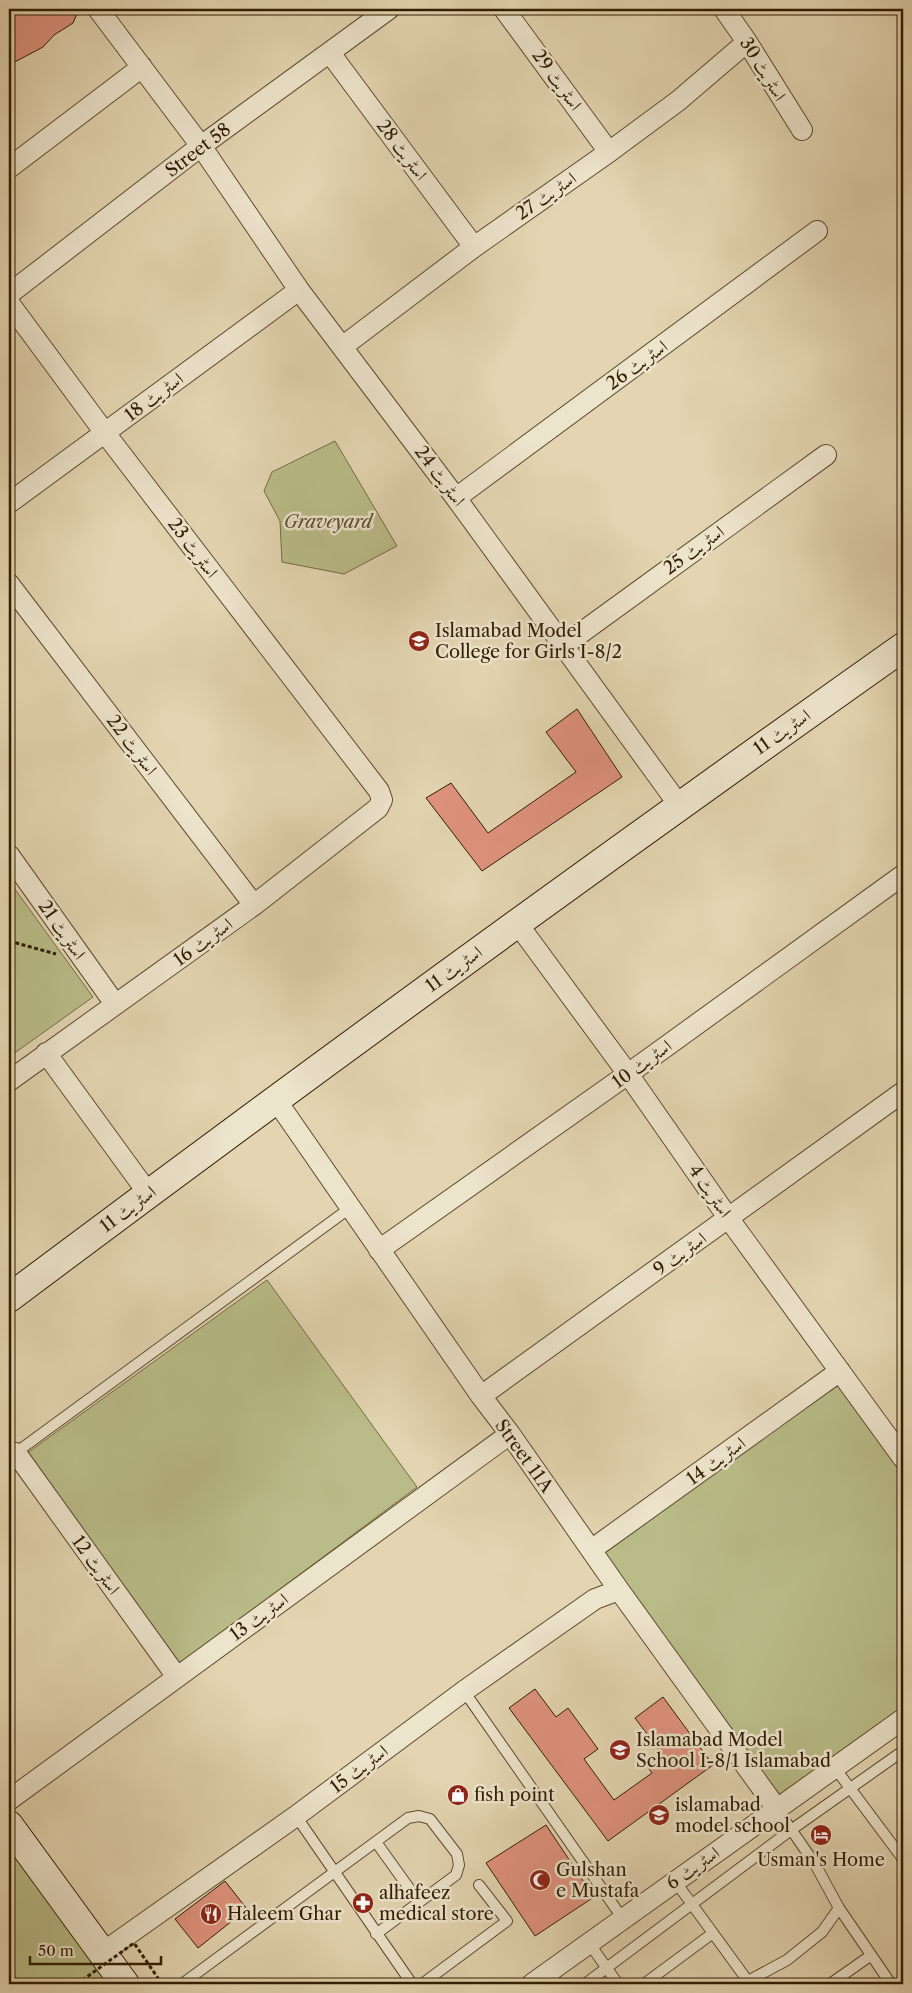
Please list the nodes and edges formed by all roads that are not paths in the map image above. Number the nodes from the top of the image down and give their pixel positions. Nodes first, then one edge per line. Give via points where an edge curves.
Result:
1 (98, 9) edge
2 (389, 9) edge
3 (504, 9) edge
4 (724, 9) edge
5 (747, 42) junction
6 (330, 53) junction
7 (142, 67) junction
8 (802, 130) dead end
9 (201, 146) junction
10 (609, 152) junction
11 (9, 168) edge
12 (817, 231) dead end
13 (474, 247) junction
14 (299, 290) junction
15 (9, 294) edge
16 (9, 303) edge
17 (342, 347) junction
18 (105, 433) junction
19 (826, 455) dead end
20 (456, 498) junction
21 (9, 503) edge
22 (9, 584) edge
23 (563, 646) junction
24 (903, 647) edge
25 (379, 791) joint
26 (679, 806) junction
27 (9, 855) edge
28 (903, 875) edge
29 (254, 905) junction
30 (517, 923) junction
31 (115, 1004) junction
32 (46, 1053) junction
33 (628, 1074) junction
34 (9, 1081) edge
35 (903, 1092) edge
36 (276, 1100) junction
37 (148, 1193) junction
38 (350, 1208) junction
39 (729, 1219) junction
40 (379, 1250) junction
41 (9, 1298) edge
42 (840, 1371) junction
43 (481, 1396) junction
44 (510, 1434) junction
45 (12, 1456) edge
46 (903, 1458) edge
47 (591, 1550) junction
48 (619, 1590) junction
49 (177, 1677) junction
50 (464, 1691) junction
51 (903, 1719) edge
52 (903, 1750) edge
53 (835, 1768) junction
54 (850, 1788) junction
55 (9, 1800) edge
56 (776, 1809) junction
57 (296, 1816) junction
58 (9, 1825) edge
59 (791, 1830) junction
60 (376, 1842) junction
61 (903, 1860) edge
62 (335, 1872) junction
63 (675, 1881) junction
64 (480, 1885) dead end
65 (419, 1902) junction
66 (693, 1905) junction
67 (839, 1908) junction
68 (623, 1919) junction
69 (713, 1933) junction
70 (376, 1934) junction
71 (589, 1943) junction
72 (102, 1953) junction
73 (870, 1956) junction
74 (607, 1968) junction
75 (749, 1983) edge
76 (125, 1984) edge
77 (182, 1984) edge
78 (412, 1984) edge
79 (422, 1984) edge
80 (532, 1984) edge
81 (585, 1984) edge
82 (618, 1984) edge
83 (644, 1984) edge
84 (830, 1984) edge
85 (891, 1984) edge

1 - 7 street, اسٹریٹ 24
2 - 6 street, Street 58
3 - 10 street, اسٹریٹ 29
4 - 5 street, اسٹریٹ 30
5 - 8 street, اسٹریٹ 30
5 - 10 street, اسٹریٹ 27 via 678,101
6 - 9 street, Street 58
6 - 13 street, اسٹریٹ 28
7 - 9 street, اسٹریٹ 24
7 - 11 street
9 - 14 street, اسٹریٹ 24
9 - 15 street, Street 58
10 - 13 street, اسٹریٹ 27
12 - 20 street, اسٹریٹ 26
13 - 17 street, اسٹریٹ 27
14 - 17 street, اسٹریٹ 24
14 - 18 street, اسٹریٹ 18
16 - 18 street, اسٹریٹ 23
17 - 20 street, اسٹریٹ 24
18 - 21 street, اسٹریٹ 18
18 - 25 street, اسٹریٹ 23
19 - 23 street, اسٹریٹ 25
20 - 23 street, اسٹریٹ 24
22 - 29 street, اسٹریٹ 22
23 - 26 street, اسٹریٹ 24
24 - 26 street, اسٹریٹ 11
25 - 29 street, اسٹریٹ 16 via 382,800 378,808
26 - 30 street, اسٹریٹ 11
27 - 31 street, اسٹریٹ 21
28 - 33 street, اسٹریٹ 10
29 - 31 street, اسٹریٹ 16
30 - 33 street, اسٹریٹ 4
30 - 36 street, اسٹریٹ 11
31 - 32 street, اسٹریٹ 16
32 - 34 street, اسٹریٹ 16
32 - 37 street
33 - 39 street, اسٹریٹ 4
33 - 40 street, اسٹریٹ 10
35 - 39 street, اسٹریٹ 9
36 - 37 street, اسٹریٹ 11
36 - 38 street, Street 11A
37 - 41 street, اسٹریٹ 11
38 - 40 street, Street 11A
38 - 45 lane
39 - 42 street, اسٹریٹ 4
39 - 43 street, اسٹریٹ 9
40 - 43 street, Street 11A
42 - 46 street, اسٹریٹ 4
42 - 47 street, اسٹریٹ 14
43 - 44 street, Street 11A
44 - 47 street, Street 11A
44 - 49 street, اسٹریٹ 13
45 - 49 street, اسٹریٹ 12
47 - 48 street, Street 11A
48 - 50 street, اسٹریٹ 15 via 595,1599
48 - 56 street, Street 11A
49 - 55 street, اسٹریٹ 13
50 - 57 street, اسٹریٹ 15
50 - 68 lane
51 - 53 street, اسٹریٹ 6
52 - 54 lane
53 - 54 lane
53 - 56 street, اسٹریٹ 6
54 - 59 lane
54 - 61 lane
56 - 59 lane
56 - 63 street, اسٹریٹ 6
57 - 62 lane
57 - 72 street, اسٹریٹ 15
58 - 72 street
59 - 66 lane
59 - 67 lane via 815,1864
60 - 62 lane
60 - 65 lane
60 - 65 lane via 408,1818 419,1816 430,1819 457,1854 459,1865 456,1875
62 - 70 lane
62 - 77 lane
63 - 66 lane
63 - 68 street, اسٹریٹ 6
64 - 79 lane via 507,1921
65 - 70 lane
66 - 69 lane
66 - 74 lane
67 - 73 lane
67 - 75 lane via 822,1932 787,1960
68 - 71 street, اسٹریٹ 6
69 - 75 lane
69 - 83 lane
70 - 78 lane
71 - 74 lane
71 - 80 street, اسٹریٹ 6
72 - 76 street
73 - 84 lane
73 - 85 lane
74 - 81 lane
74 - 82 lane

